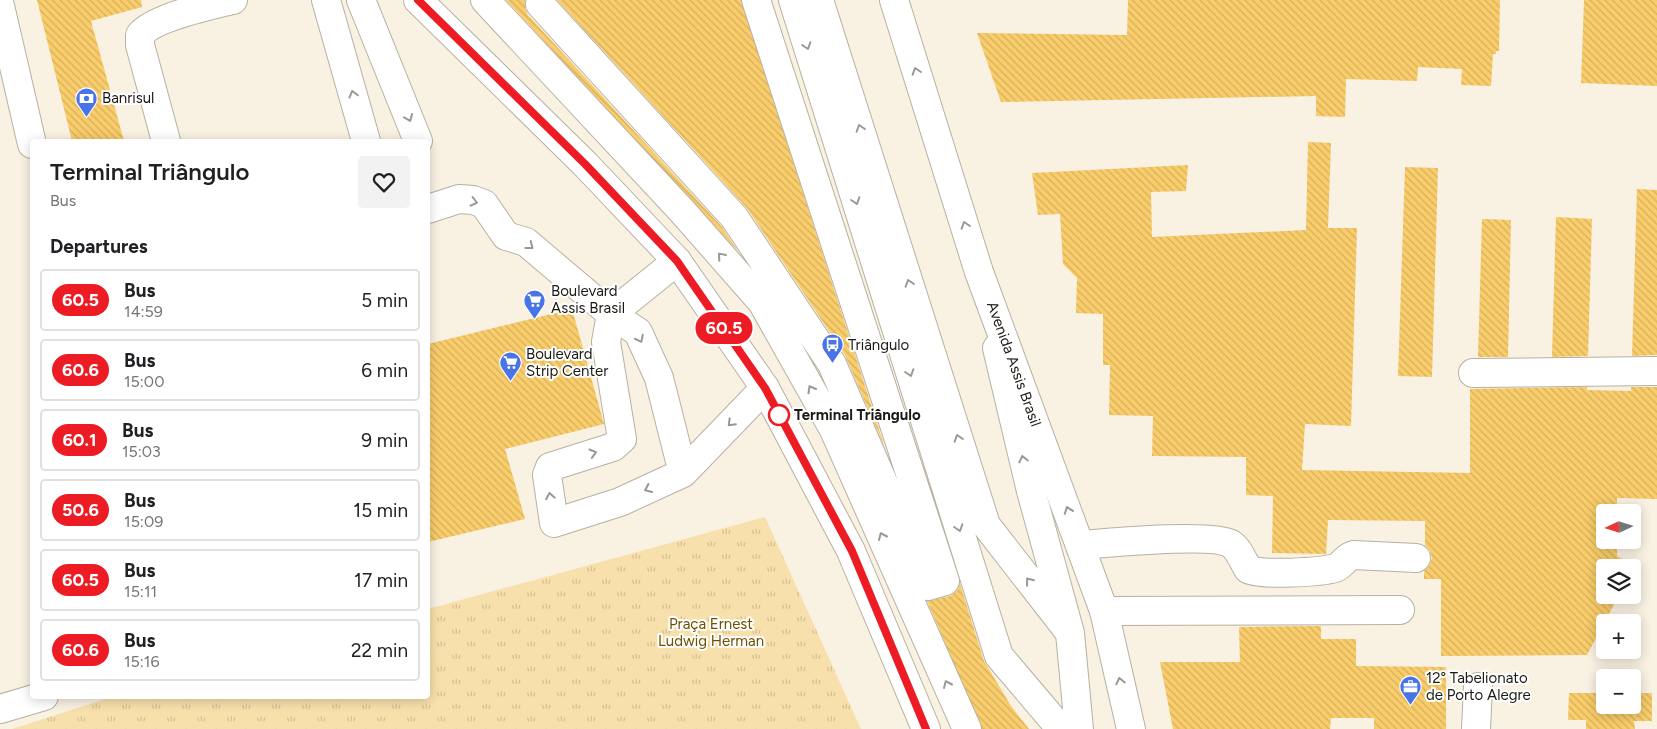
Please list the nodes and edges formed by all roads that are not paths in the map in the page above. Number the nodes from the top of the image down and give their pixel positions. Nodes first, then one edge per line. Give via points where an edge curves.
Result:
1 (232, 0) edge
2 (326, 0) edge
3 (361, 0) edge
4 (418, 0) edge
5 (485, 0) edge
6 (756, 0) edge
7 (792, 0) edge
8 (819, 0) edge
9 (894, 0) edge
10 (192, 4) edge
11 (540, 4) dead end
12 (0, 6) edge
13 (31, 139) edge
14 (165, 139) edge
15 (365, 139) edge
16 (417, 139) edge
17 (430, 208) edge
18 (677, 261) junction
19 (979, 272) junction
20 (611, 314) junction
21 (1657, 371) edge
22 (1473, 373) dead end
23 (765, 388) junction
24 (683, 473) junction
25 (1081, 545) junction
26 (1416, 558) dead end
27 (1400, 610) dead end
28 (1104, 611) junction
29 (1070, 634) junction
30 (1478, 687) dead end
31 (34, 699) edge
32 (0, 709) edge
33 (926, 729) edge
34 (967, 729) edge
35 (1061, 729) edge
36 (1079, 729) edge
37 (1131, 729) edge
38 (1476, 729) edge

1 - 10 main road
15 -> 2 main road
3 -> 16 main road
4 - 18 main road via 585,164
34 -> 5 main road via 834,430 762,302
6 - 11 main road via 945,581 928,586 832,364 734,217
7 -> 35 main road via 999,656
29 -> 8 main road via 986,525
19 -> 9 main road, Avenida Assis Brasil
10 - 14 main road via 143,32 139,40
12 - 13 main road
17 -> 20 main road via 459,200 484,204 506,236 526,242
18 - 20 main road
18 - 23 main road
25 -> 19 main road, Avenida Assis Brasil
29 -> 19 main road via 1031,491
20 -> 24 main road via 638,332 659,378
24 -> 20 main road via 620,502 554,523 548,470 613,447 622,439 606,342
21 - 22 main road
23 -> 24 main road
23 - 33 main road via 852,551
25 - 26 main road via 1147,539 1224,541 1236,549 1248,569 1256,572 1296,573 1331,569 1354,554
25 - 28 main road, Avenida Assis Brasil
27 - 28 main road
37 -> 28 main road, Avenida Assis Brasil
29 - 36 main road
30 - 38 main road
31 - 32 main road

